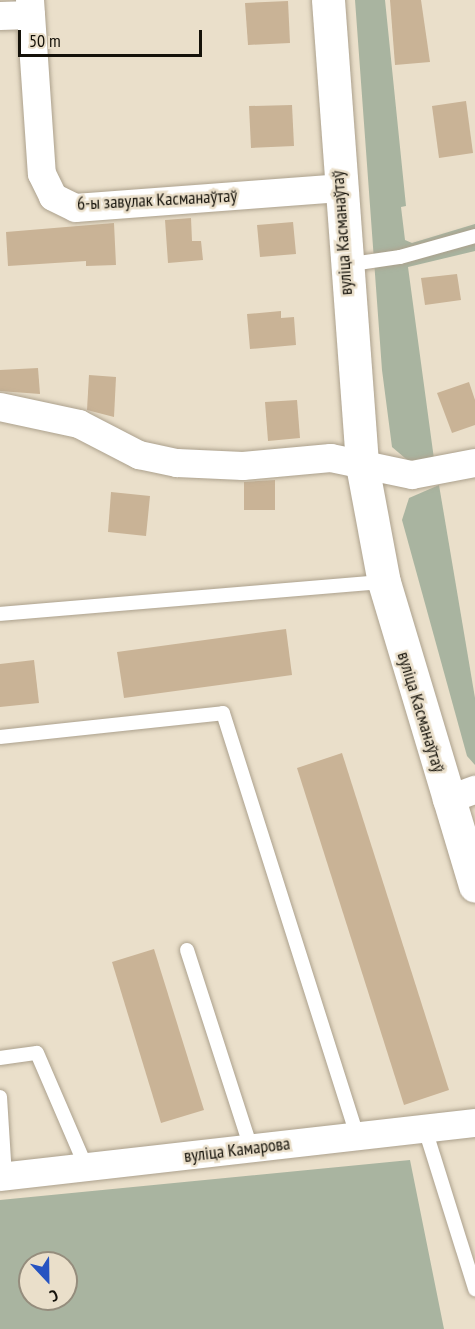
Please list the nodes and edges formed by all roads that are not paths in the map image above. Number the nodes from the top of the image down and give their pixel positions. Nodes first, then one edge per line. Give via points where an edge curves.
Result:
1 (328, 0) edge
2 (31, 8) edge
3 (0, 16) edge
4 (339, 188) junction
5 (475, 237) edge
6 (344, 265) junction
7 (0, 407) edge
8 (475, 463) edge
9 (362, 465) junction
10 (384, 582) junction
11 (0, 614) edge
12 (0, 737) edge
13 (461, 795) edge
14 (475, 886) edge
15 (187, 950) dead end
16 (0, 1058) edge
17 (0, 1097) edge
18 (475, 1123) edge
19 (425, 1129) junction
20 (357, 1136) junction
21 (251, 1148) junction
22 (86, 1167) junction
23 (3, 1177) edge
24 (475, 1289) edge

1 - 4 main road, вуліца Касманаўтаў
2 - 3 street, 6-ы завулак Касманаўтаў
2 - 4 street, 6-ы завулак Касманаўтаў via 42,174 53,197 76,208
4 - 6 main road, вуліца Касманаўтаў
5 - 6 lane via 400,257
6 - 9 main road, вуліца Касманаўтаў
7 - 9 street via 79,424 139,455 177,463 243,466 331,458
8 - 9 street via 412,475
9 - 10 main road, вуліца Касманаўтаў
10 - 11 lane
10 - 13 main road, вуліца Касманаўтаў
12 - 20 lane via 223,713
13 - 14 main road, вуліца Касманаўтаў
15 - 21 lane
16 - 22 lane via 37,1053
17 - 23 lane
18 - 19 street, вуліца Камарова
19 - 20 street, вуліца Камарова
19 - 24 lane
20 - 21 street, вуліца Камарова
21 - 22 street, вуліца Камарова
22 - 23 street, вуліца Камарова

